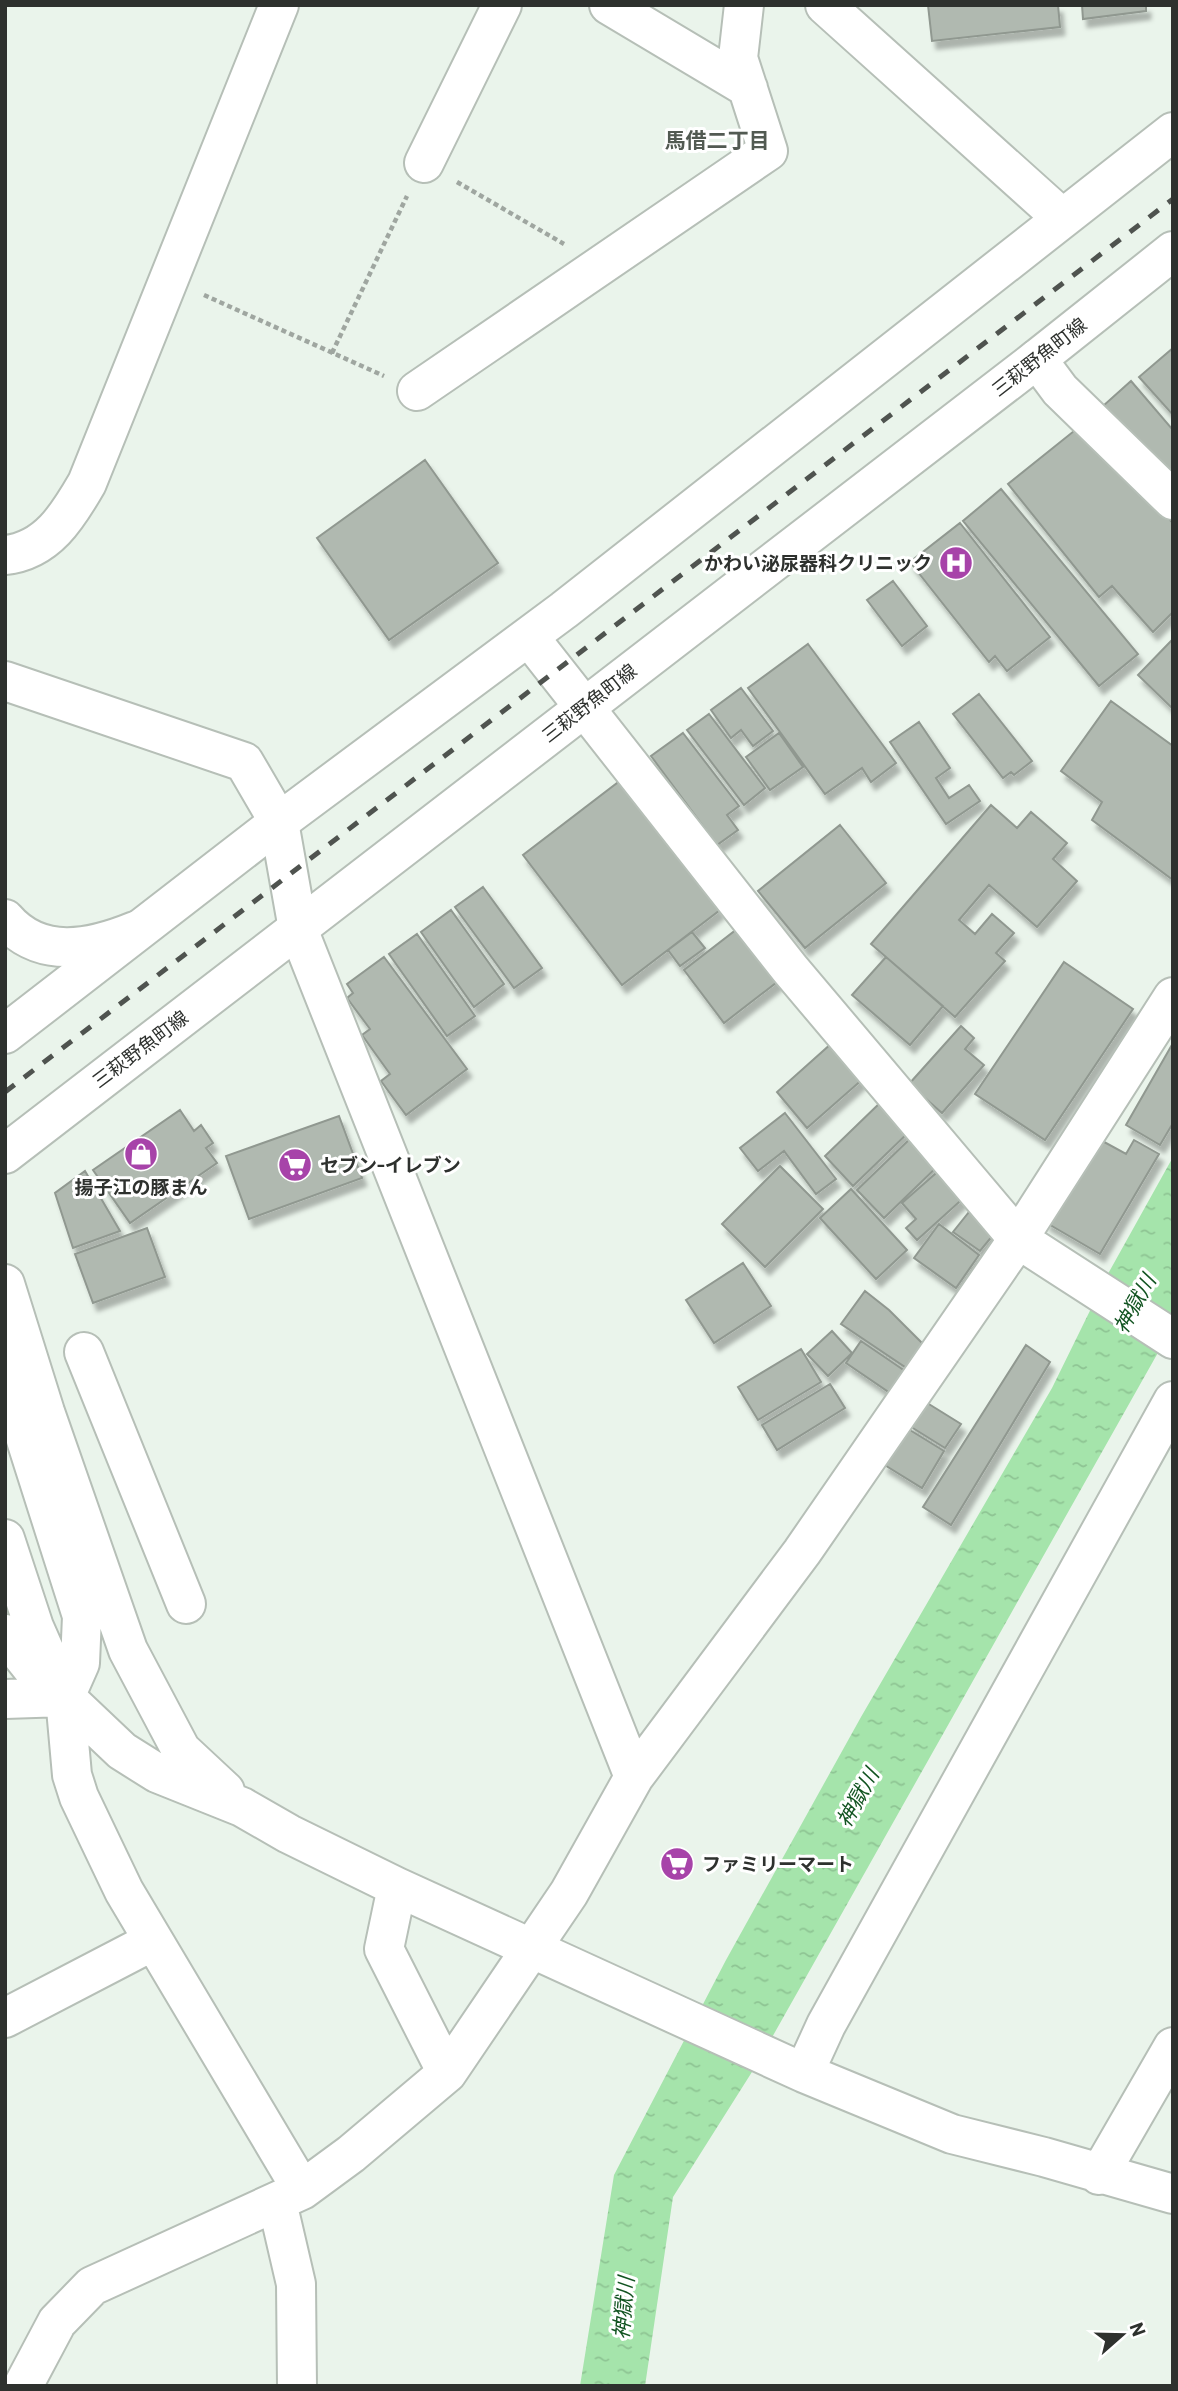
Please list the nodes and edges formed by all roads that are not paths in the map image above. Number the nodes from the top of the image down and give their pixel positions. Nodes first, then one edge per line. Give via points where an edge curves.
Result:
1 (279, 5) edge
2 (502, 5) edge
3 (609, 5) edge
4 (744, 5) edge
5 (825, 5) edge
6 (748, 88) junction
7 (1173, 132) edge
8 (424, 163) road end
9 (1062, 218) junction
10 (1173, 251) edge
11 (1037, 359) junction
12 (417, 391) road end
13 (1173, 500) edge
14 (5, 555) edge
15 (528, 637) junction
16 (5, 681) edge
17 (582, 707) junction
18 (279, 822) junction
19 (5, 919) edge
20 (139, 929) junction
21 (298, 929) junction
22 (1173, 997) edge
23 (5, 1034) edge
24 (5, 1154) edge
25 (1018, 1239) junction
26 (5, 1284) edge
27 (1173, 1339) edge
28 (84, 1352) dead end
29 (5, 1362) edge
30 (100, 1392) junction
31 (1173, 1401) edge
32 (45, 1412) junction
33 (5, 1429) edge
34 (5, 1539) edge
35 (186, 1604) dead end
36 (20, 1630) edge
37 (65, 1697) junction
38 (5, 1699) edge
39 (634, 1777) junction
40 (242, 1807) junction
41 (397, 1887) junction
42 (153, 1941) junction
43 (534, 1948) junction
44 (5, 2018) edge
45 (1173, 2048) edge
46 (787, 2066) junction
47 (447, 2073) junction
48 (1099, 2175) junction
49 (1173, 2194) edge
50 (289, 2196) junction
51 (23, 2386) edge
52 (297, 2386) edge

1 - 14 street via 87,483 70,514 35,547
2 - 8 street
3 - 6 street
4 - 6 street via 738,58
5 - 9 street
6 - 12 street via 768,151
7 - 9 street
9 - 15 street
10 - 11 street, 三萩野魚町線
11 - 13 street via 1060,390
11 - 17 street, 三萩野魚町線
15 - 17 street
15 - 18 street
16 - 18 street via 244,762
17 - 21 street, 三萩野魚町線
17 - 25 street via 790,968
18 - 20 street
18 - 21 street
19 - 20 street via 25,937 62,948 109,941
20 - 23 street
21 - 24 street, 三萩野魚町線
21 - 39 street
22 - 25 street
25 - 27 street
25 - 39 street via 802,1552
26 - 32 street
28 - 30 street
29 - 37 street via 82,1616 80,1662
30 - 32 street
30 - 35 street
31 - 46 street via 825,2025
32 - 40 street via 128,1650 181,1750
33 - 36 street via 30,1533
34 - 36 street
36 - 37 street
37 - 38 street
37 - 40 street via 122,1751 157,1773
37 - 42 street via 72,1775 79,1797
39 - 43 street
40 - 41 street
41 - 43 street
41 - 47 street via 384,1949
42 - 44 street
42 - 50 street
43 - 46 street
43 - 47 street
45 - 48 street
46 - 48 street via 952,2134
47 - 50 street via 351,2154
48 - 49 street
50 - 51 street via 92,2286 57,2322
50 - 52 street

